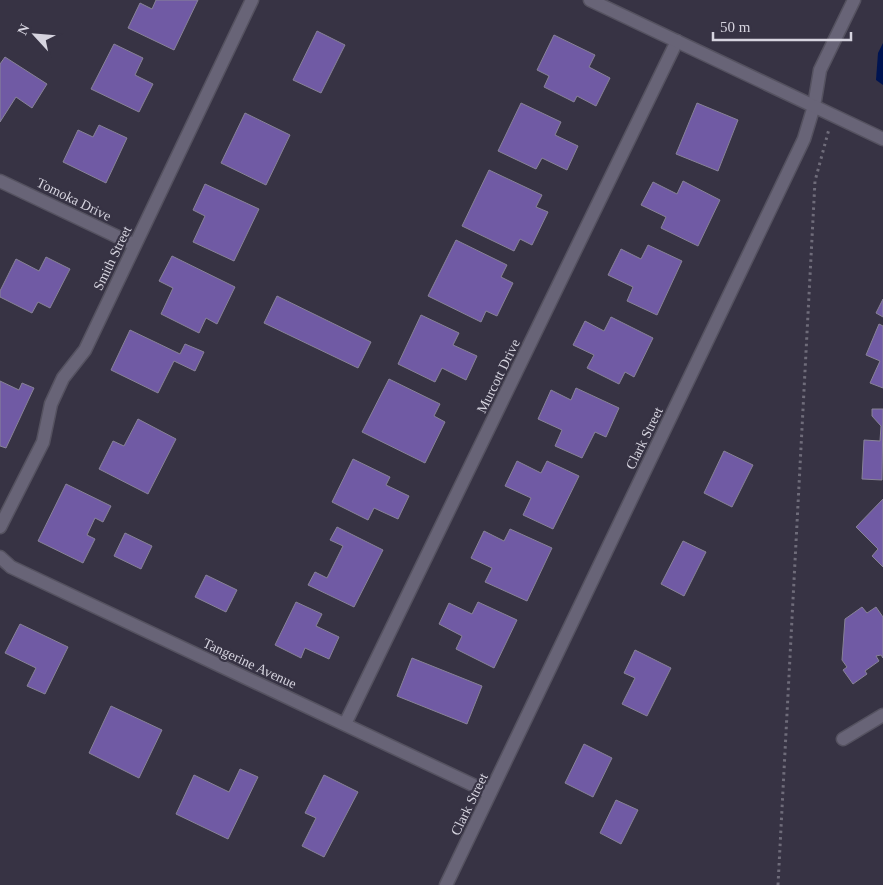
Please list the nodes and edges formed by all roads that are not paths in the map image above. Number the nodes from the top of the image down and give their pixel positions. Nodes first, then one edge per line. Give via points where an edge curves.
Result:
1 (252, 0) edge
2 (590, 0) edge
3 (854, 0) edge
4 (677, 42) junction
5 (814, 106) junction
6 (883, 139) edge
7 (0, 181) edge
8 (135, 245) junction
9 (0, 527) edge
10 (0, 556) edge
11 (883, 715) edge
12 (345, 724) junction
13 (843, 739) dead end
14 (490, 793) junction
15 (446, 885) edge

1 - 8 street, Smith Street
2 - 4 street
3 - 5 street, Clark Street via 820,70
4 - 5 street
4 - 12 street, Murcott Drive
5 - 6 street
5 - 14 street, Clark Street via 804,139
7 - 8 street, Tomoka Drive
8 - 9 street, Smith Street via 85,350 63,378 51,404 43,442
10 - 12 street, Tangerine Avenue via 11,567
11 - 13 street
12 - 14 street, Tangerine Avenue
14 - 15 street, Clark Street

